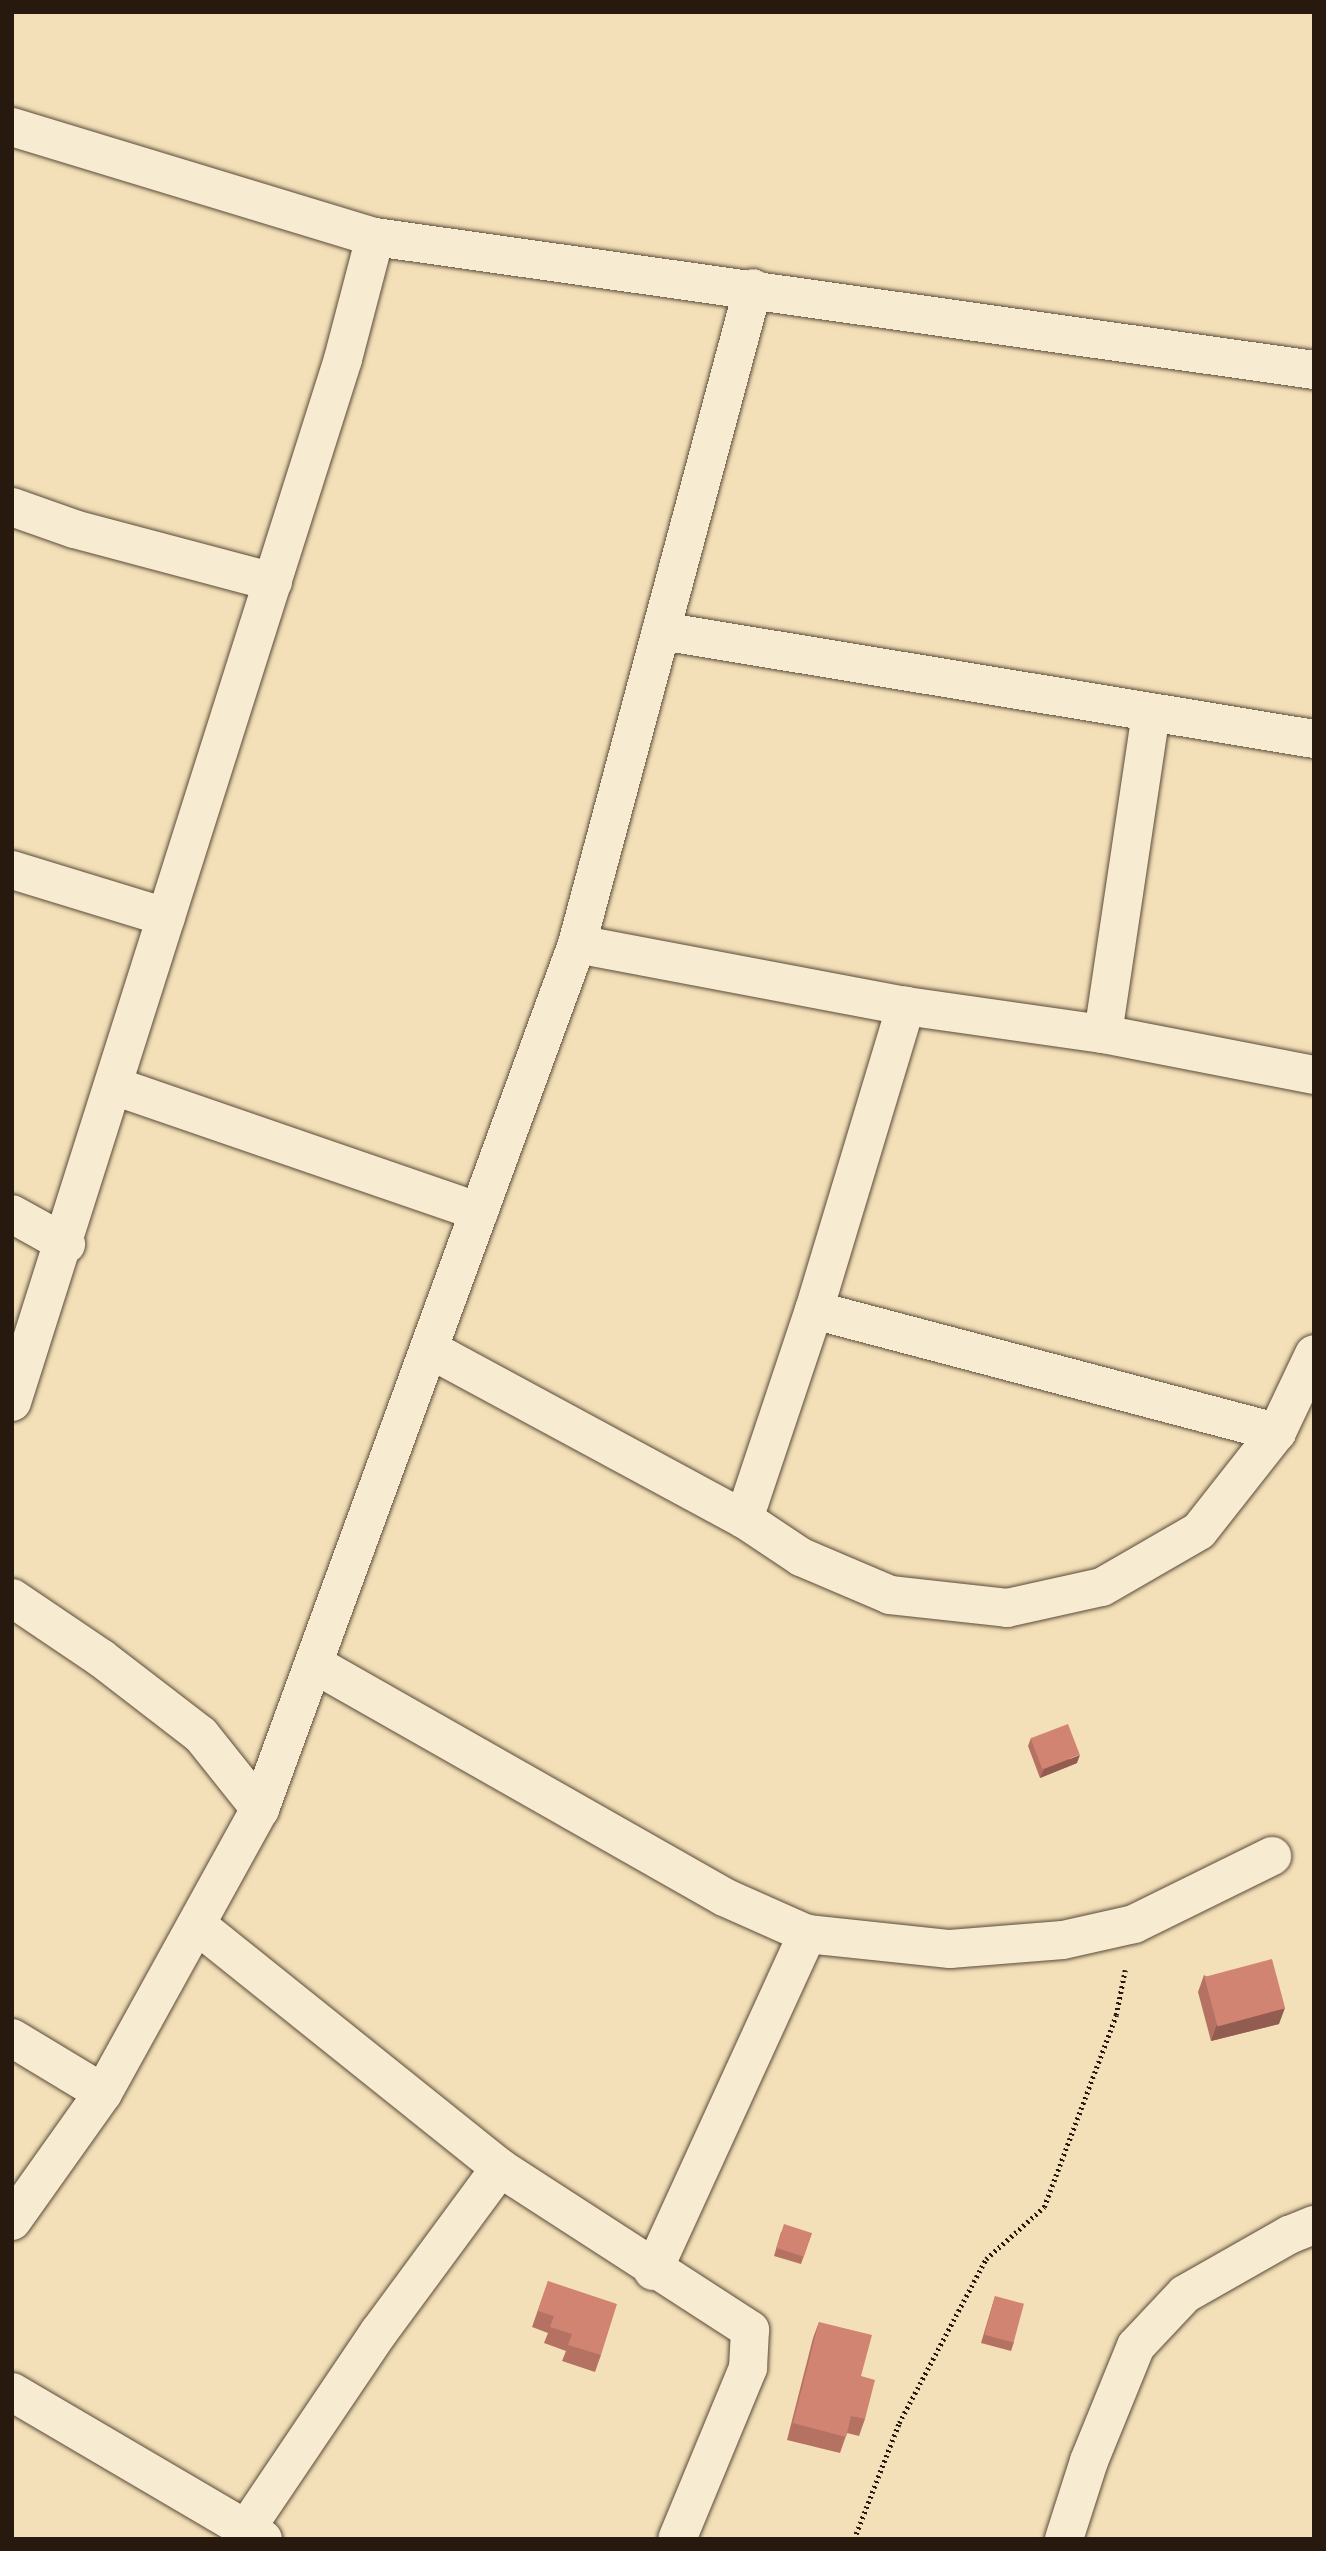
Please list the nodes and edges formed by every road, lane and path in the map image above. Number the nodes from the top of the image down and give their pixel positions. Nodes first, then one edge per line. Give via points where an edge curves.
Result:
1 (12, 127) edge
2 (375, 237) junction
3 (753, 288) junction
4 (1314, 370) edge
5 (12, 507) edge
6 (273, 582) junction
7 (661, 631) junction
8 (1151, 713) junction
9 (1314, 738) edge
10 (12, 870) edge
11 (166, 917) junction
12 (577, 944) junction
13 (906, 1006) junction
14 (1103, 1034) junction
15 (1314, 1075) edge
16 (114, 1086) junction
17 (480, 1212) junction
18 (12, 1214) edge
19 (66, 1244) junction
20 (814, 1310) junction
21 (431, 1350) junction
22 (1314, 1354) edge
23 (12, 1402) edge
24 (1277, 1432) junction
25 (744, 1519) junction
26 (12, 1598) edge
27 (314, 1664) junction
28 (260, 1808) junction
29 (1272, 1856) dead end
30 (1134, 1924) junction
31 (197, 1925) junction
32 (807, 1934) junction
33 (12, 2038) edge
34 (103, 2093) junction
35 (500, 2168) junction
36 (12, 2221) edge
37 (1314, 2225) edge
38 (653, 2271) junction
39 (12, 2392) edge
40 (254, 2534) edge
41 (677, 2539) edge
42 (854, 2539) edge
43 (1064, 2539) edge

1 - 2 street
2 - 3 street
2 - 6 street
3 - 4 street
3 - 7 street
5 - 6 street via 74,529
6 - 11 street
7 - 8 street
7 - 12 street
8 - 9 street
8 - 14 street
10 - 11 street
11 - 16 street
12 - 13 street
12 - 17 street
13 - 14 street
13 - 20 street
14 - 15 street
16 - 17 street
16 - 19 street
17 - 21 street
18 - 19 street
19 - 23 street
20 - 24 street
20 - 25 street
21 - 25 street
21 - 27 street
22 - 24 street
24 - 25 street via 1199,1531 1102,1587 1007,1608 890,1595 802,1556
26 - 28 street via 102,1658 201,1735
27 - 28 street
27 - 32 street via 724,1897
28 - 31 street
29 - 30 street
30 - 32 street via 1063,1940 950,1949
30 - 42 path via 1116,2015 1044,2207 986,2259 899,2423
31 - 34 street
31 - 35 street
32 - 38 street
33 - 34 street
34 - 36 street
35 - 38 street
35 - 40 street via 379,2332
37 - 43 street via 1185,2294 1136,2346 1089,2461
38 - 41 street via 750,2330 748,2368
39 - 40 street

